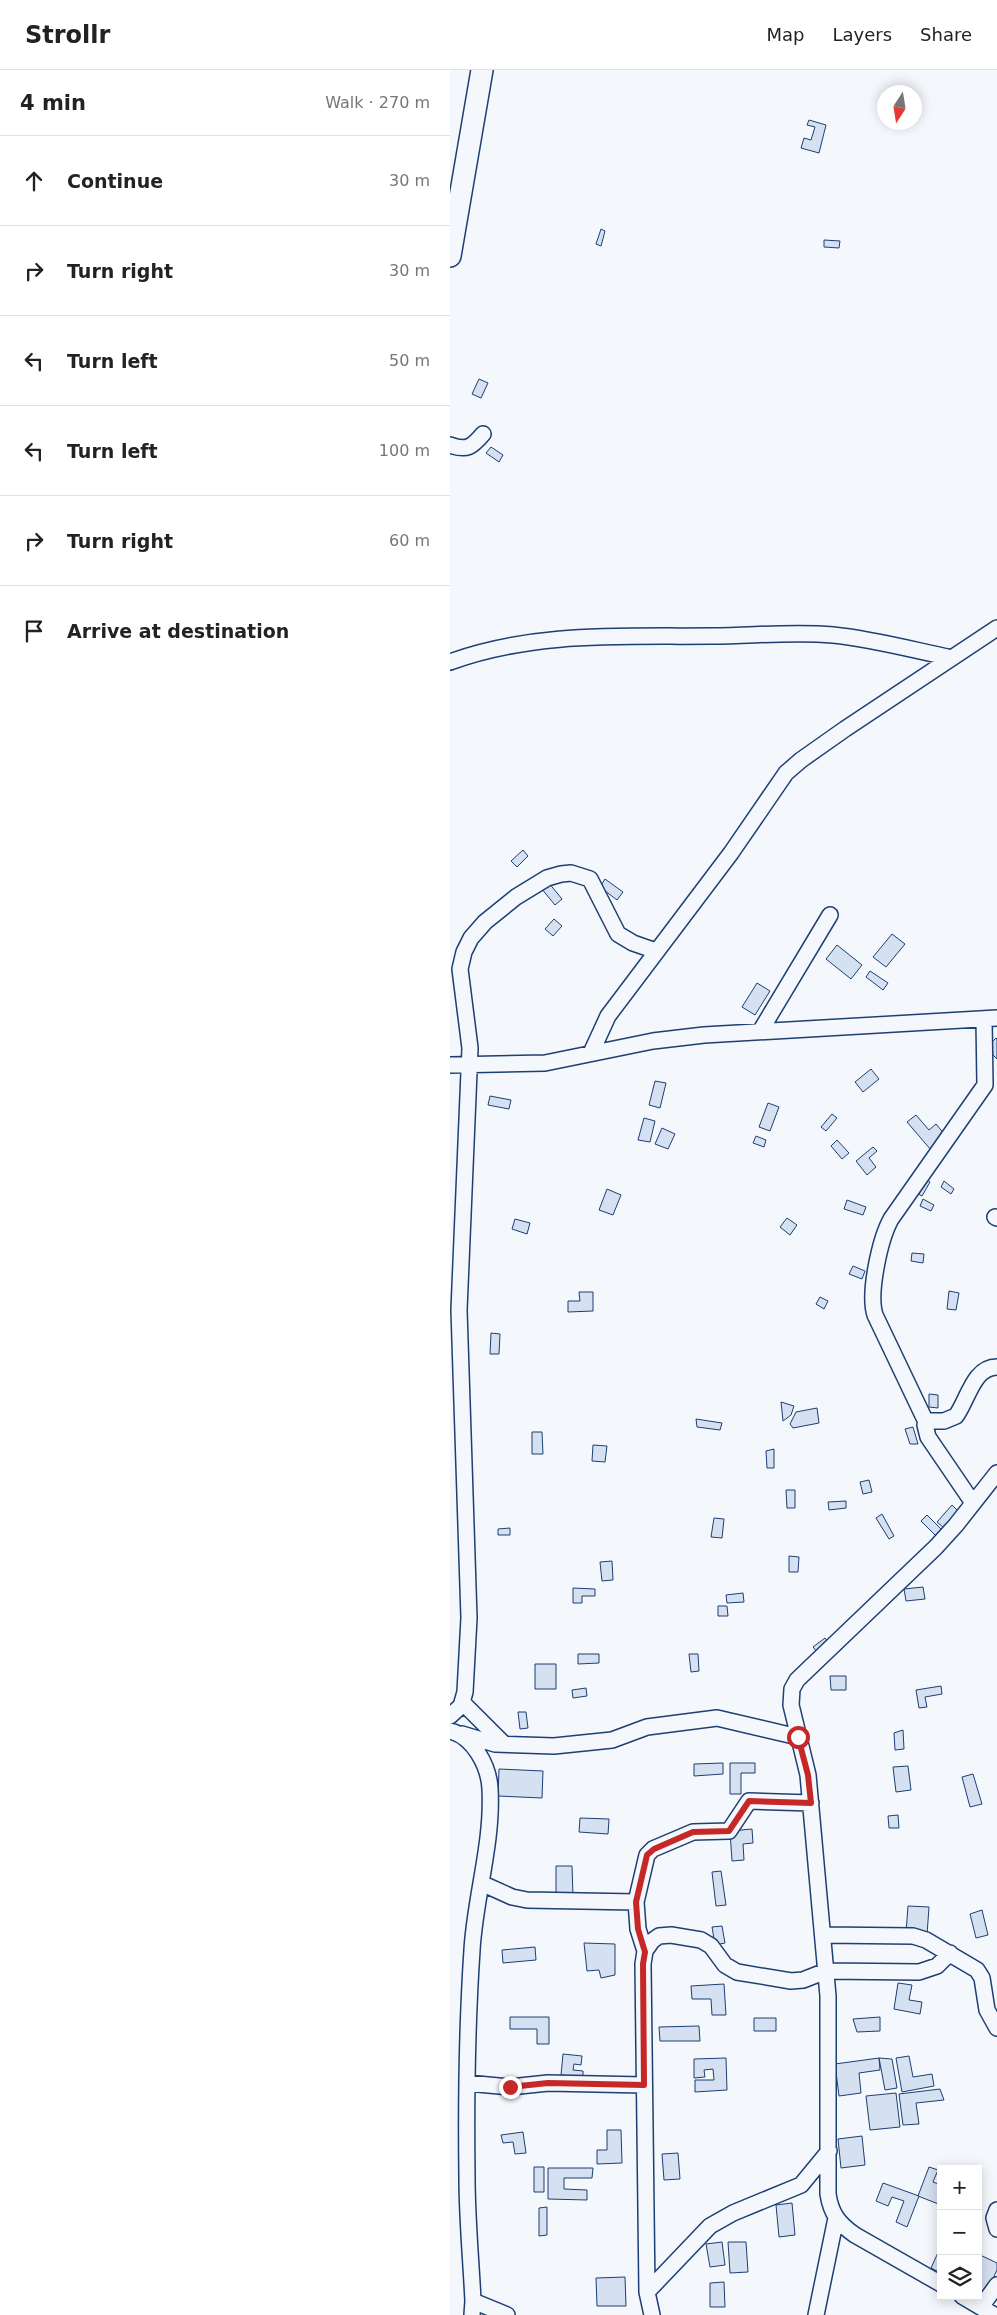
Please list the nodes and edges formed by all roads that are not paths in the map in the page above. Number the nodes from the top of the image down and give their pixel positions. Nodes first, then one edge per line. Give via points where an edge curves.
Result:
1 (482, 70) edge
2 (450, 256) edge
3 (483, 434) dead end
4 (450, 445) edge
5 (997, 628) edge
6 (952, 658) junction
7 (450, 662) edge
8 (830, 914) dead end
9 (656, 951) junction
10 (991, 1018) edge
11 (761, 1030) junction
12 (592, 1054) junction
13 (450, 1065) edge
14 (468, 1066) junction
15 (997, 1367) edge
16 (926, 1422) junction
17 (997, 1473) edge
18 (973, 1504) junction
19 (463, 1703) junction
20 (450, 1716) edge
21 (455, 1732) edge
22 (798, 1737) junction
23 (504, 1744) junction
24 (811, 1803) junction
25 (480, 1883) junction
26 (636, 1902) junction
27 (823, 1935) junction
28 (645, 1952) junction
29 (950, 1953) junction
30 (826, 1971) junction
31 (997, 2028) edge
32 (467, 2083) junction
33 (644, 2085) junction
34 (828, 2151) junction
35 (997, 2210) edge
36 (836, 2218) junction
37 (997, 2229) edge
38 (937, 2282) edge
39 (997, 2285) edge
40 (647, 2292) junction
41 (969, 2300) edge
42 (980, 2307) junction
43 (473, 2308) edge
44 (507, 2315) edge
45 (652, 2315) edge
46 (816, 2315) edge
47 (994, 2315) edge

1 - 2 street
3 - 4 street via 474,446 466,449
5 - 6 street
6 - 7 street via 812,633 594,636 513,645
6 - 9 street via 845,729 786,773 731,853
8 - 11 street
9 - 12 street via 608,1016
9 - 14 street via 618,934 590,879 571,873 547,878 485,922 464,952 460,969 469,1033
10 - 11 street
10 - 16 street via 985,1085 885,1229 872,1299 875,1315
11 - 12 street via 653,1041
12 - 14 street via 538,1064
13 - 14 street
14 - 19 street via 459,1310 468,1600
15 - 16 street via 991,1367 978,1376 956,1416 950,1420
16 - 18 street via 928,1437
17 - 18 street
18 - 22 street via 936,1547 797,1680 791,1697
19 - 20 street
19 - 23 street
21 - 23 street
21 - 25 street via 470,1742 486,1769 490,1789
22 - 23 street via 717,1718 647,1727 612,1740 554,1746
22 - 24 street
24 - 26 street via 749,1801 729,1831 693,1832 650,1851 644,1861
24 - 27 street
25 - 26 street via 528,1900
25 - 32 street via 472,1950
26 - 28 street via 638,1929
27 - 29 street via 913,1936
27 - 30 street
28 - 30 street via 652,1941 671,1935 706,1943 725,1965 737,1972 798,1981
28 - 33 street
29 - 30 street via 937,1966 919,1972
29 - 31 street via 977,1970 982,1978 987,2010
30 - 34 street via 830,2054
32 - 33 street via 510,2087 572,2083
32 - 43 street via 467,2178
33 - 40 street
34 - 36 street via 828,2194 830,2208
34 - 40 street via 801,2185 732,2213 710,2226
35 - 37 street via 994,2218
36 - 38 street via 855,2235
36 - 46 street
39 - 42 street
40 - 45 street
41 - 42 street
42 - 47 street
43 - 44 street

